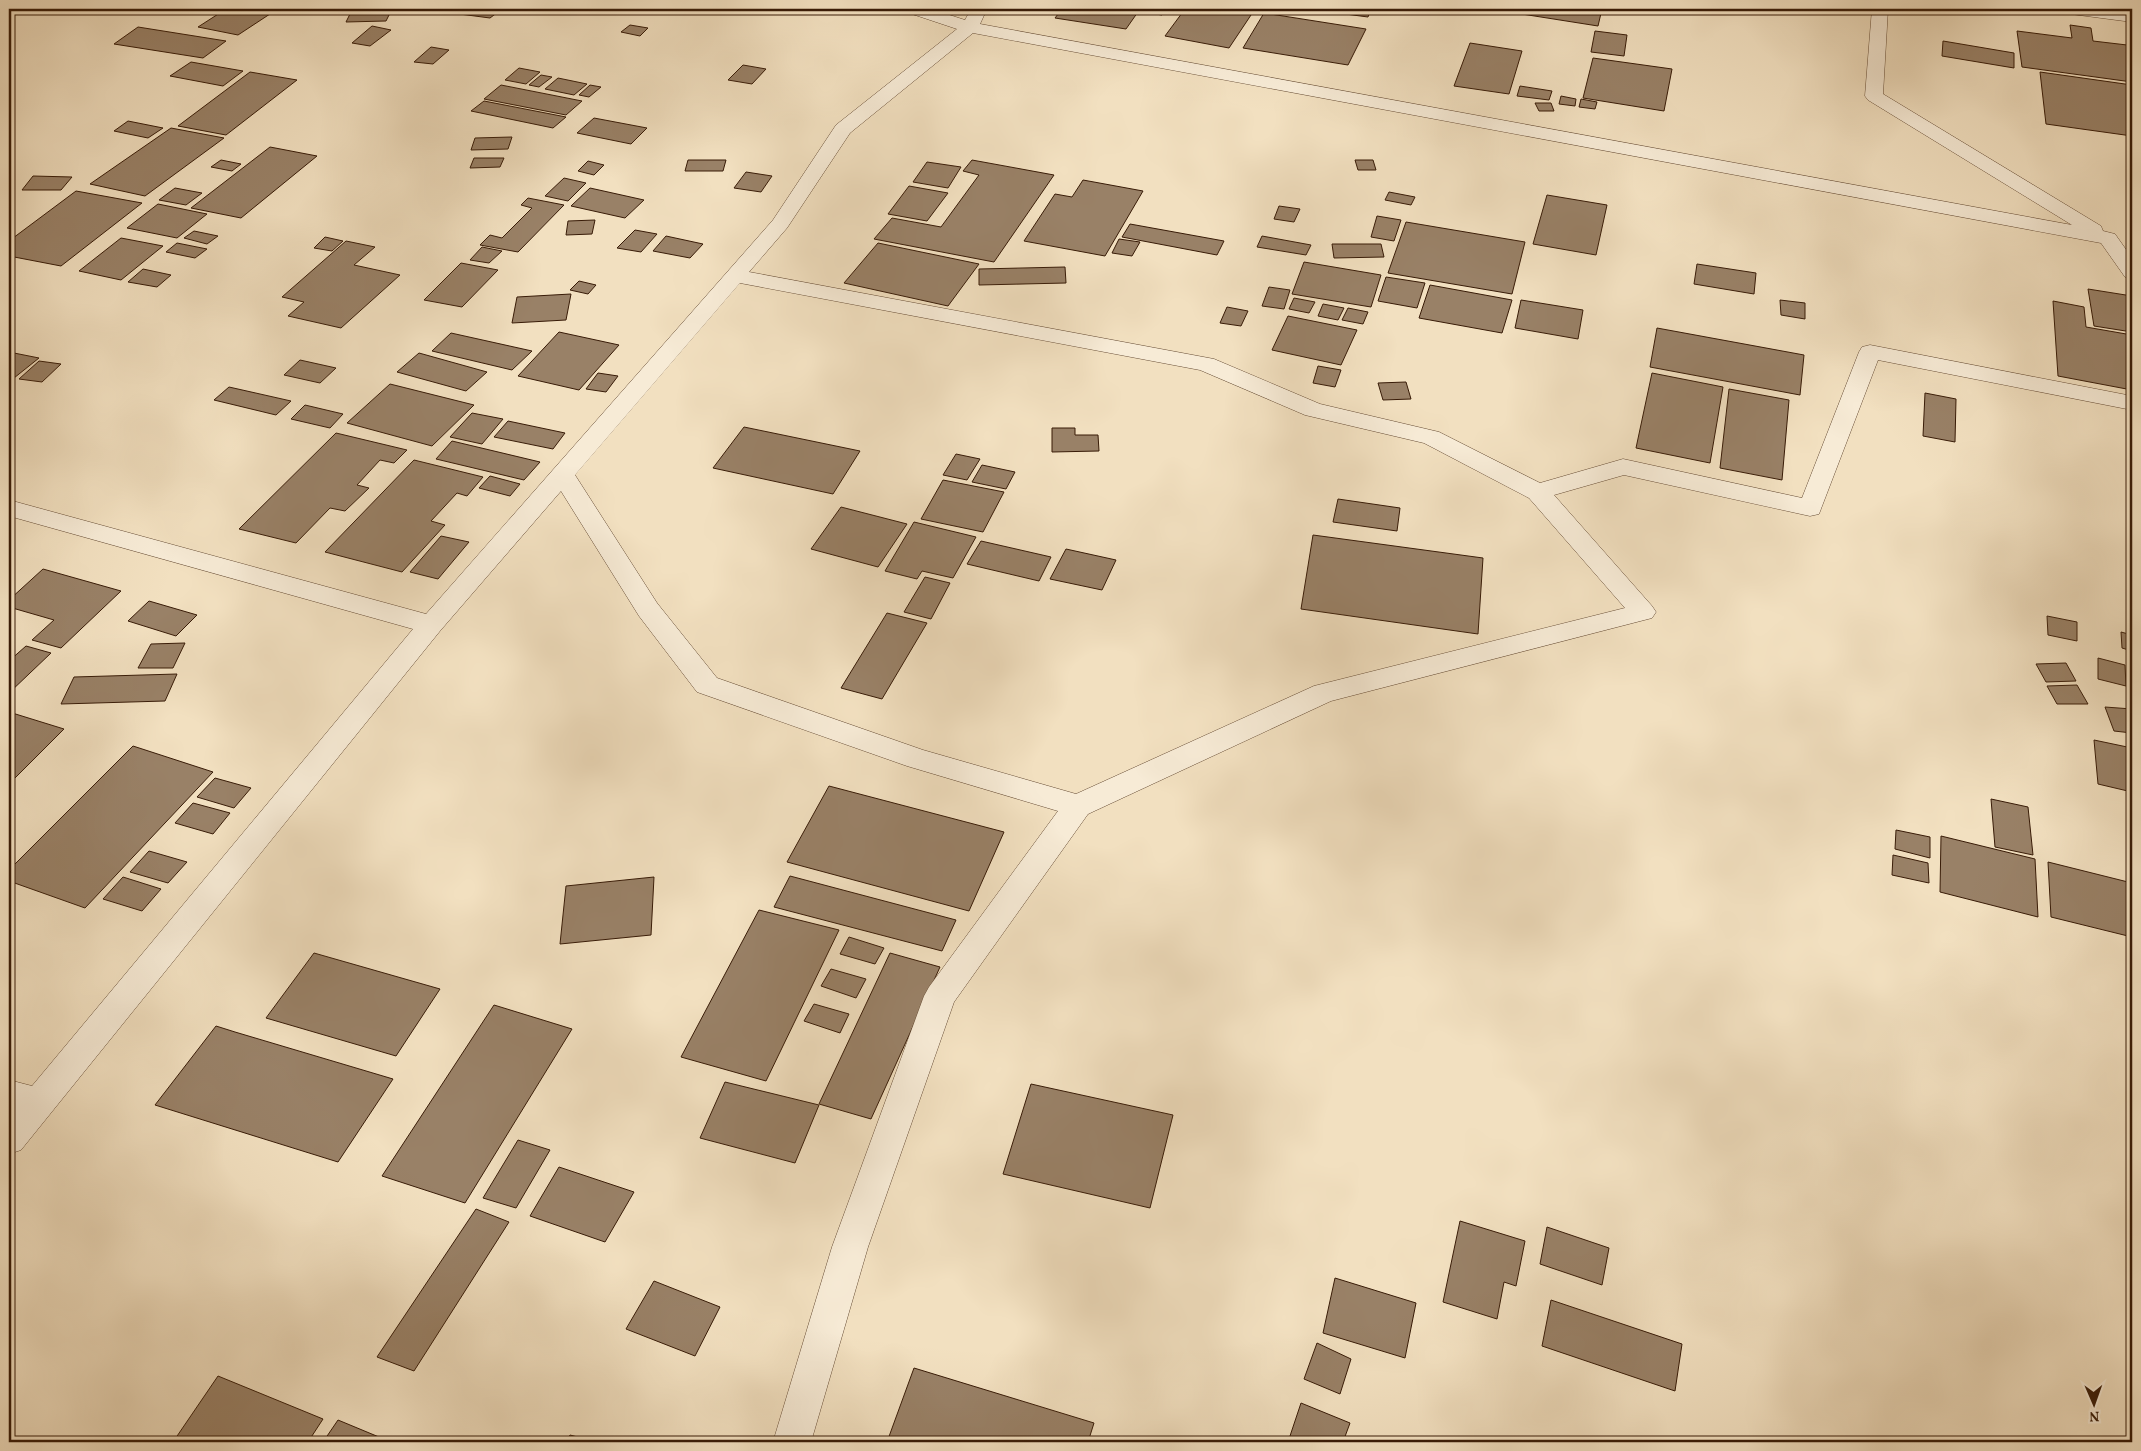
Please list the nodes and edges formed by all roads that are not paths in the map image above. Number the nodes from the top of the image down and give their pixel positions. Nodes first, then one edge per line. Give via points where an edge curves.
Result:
1 (915, 9) edge
2 (1880, 9) edge
3 (2070, 9) edge
4 (2132, 17) edge
5 (975, 18) edge
6 (2108, 238) junction
7 (2132, 252) edge
8 (2132, 273) edge
9 (735, 276) junction
10 (2132, 403) edge
11 (563, 474) junction
12 (1538, 492) junction
13 (9, 508) edge
14 (431, 625) junction
15 (1078, 806) junction
16 (23, 1099) edge
17 (9, 1139) edge
18 (792, 1442) edge

1 - 5 street
2 - 6 street via 1874,96
3 - 4 street
5 - 6 street
5 - 9 street via 843,129 780,224
6 - 7 street
6 - 8 street
9 - 11 street
9 - 12 street via 1206,364 1313,410 1431,437
10 - 12 street via 1870,352 1810,508 1623,466
11 - 14 street
11 - 15 street via 646,608 707,686 917,759
12 - 15 street via 1643,612 1324,693
13 - 14 street
14 - 16 street
15 - 18 street via 940,996 850,1247
16 - 17 street

